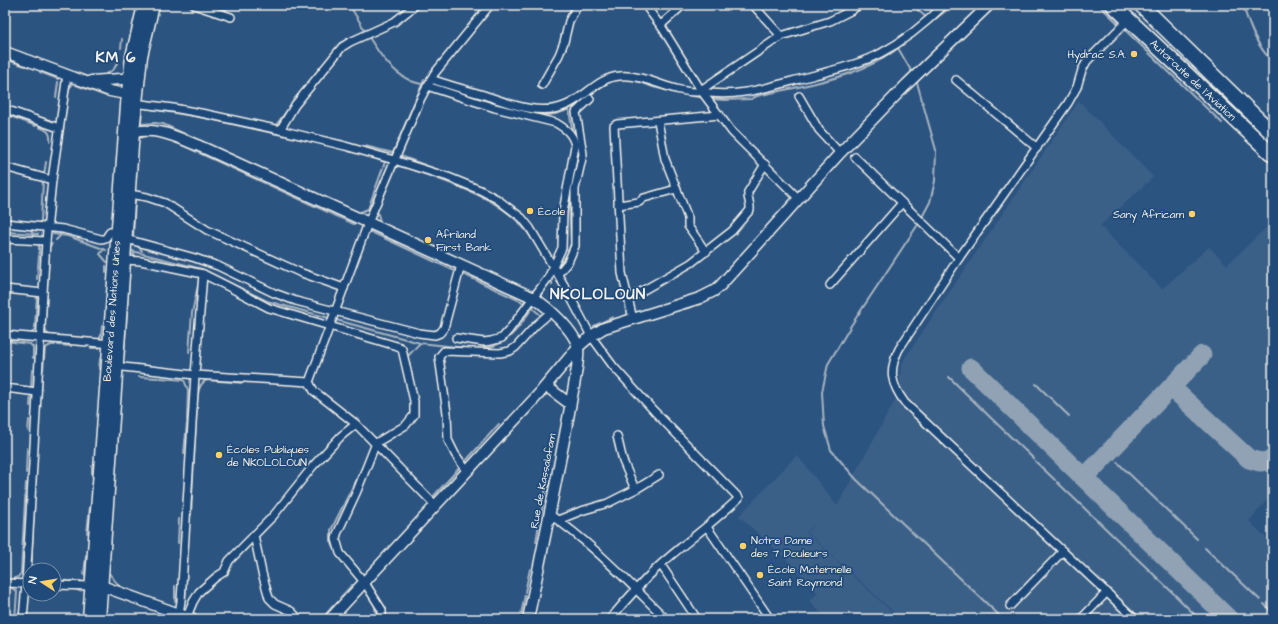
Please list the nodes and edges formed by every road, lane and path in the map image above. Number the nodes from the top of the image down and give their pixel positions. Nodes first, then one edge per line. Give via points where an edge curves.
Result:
1 (144, 5) edge
2 (153, 5) edge
3 (194, 5) edge
4 (416, 5) edge
5 (490, 5) edge
6 (578, 5) edge
7 (645, 5) edge
8 (683, 5) edge
9 (753, 5) edge
10 (859, 5) edge
11 (944, 5) edge
12 (989, 5) edge
13 (1113, 5) edge
14 (1141, 5) edge
15 (231, 17) dead end
16 (1128, 20) junction
17 (661, 25) junction
18 (782, 36) junction
19 (5, 52) edge
20 (67, 75) junction
21 (134, 79) junction
22 (431, 79) junction
23 (956, 80) dead end
24 (87, 81) junction
25 (542, 85) dead end
26 (427, 86) junction
27 (701, 92) junction
28 (799, 96) dead end
29 (132, 98) junction
30 (590, 99) dead end
31 (5, 108) edge
32 (720, 115) junction
33 (658, 121) junction
34 (59, 128) junction
35 (280, 130) junction
36 (129, 132) junction
37 (1273, 134) edge
38 (1037, 148) junction
39 (840, 153) junction
40 (1273, 155) edge
41 (855, 157) dead end
42 (394, 160) junction
43 (765, 164) junction
44 (5, 167) edge
45 (52, 180) junction
46 (676, 189) junction
47 (129, 194) junction
48 (799, 199) junction
49 (902, 203) junction
50 (618, 206) junction
51 (5, 223) edge
52 (368, 223) junction
53 (48, 228) junction
54 (122, 235) junction
55 (5, 239) edge
56 (46, 241) junction
57 (706, 252) junction
58 (959, 258) junction
59 (125, 260) junction
60 (461, 265) junction
61 (554, 267) junction
62 (203, 274) junction
63 (559, 275) junction
64 (830, 285) dead end
65 (344, 288) junction
66 (5, 290) edge
67 (43, 293) junction
68 (536, 300) junction
69 (628, 300) junction
70 (336, 311) junction
71 (551, 312) junction
72 (633, 319) junction
73 (330, 326) junction
74 (5, 335) edge
75 (591, 336) junction
76 (456, 338) dead end
77 (40, 339) junction
78 (114, 344) junction
79 (578, 347) junction
80 (112, 366) junction
81 (195, 375) junction
82 (309, 382) junction
83 (546, 386) junction
84 (5, 388) edge
85 (37, 392) junction
86 (570, 404) junction
87 (356, 424) junction
88 (617, 436) dead end
89 (376, 443) junction
90 (468, 471) junction
91 (659, 475) dead end
92 (635, 489) junction
93 (435, 506) junction
94 (549, 514) junction
95 (558, 520) junction
96 (708, 527) junction
97 (254, 535) junction
98 (1063, 551) junction
99 (29, 562) edge
100 (661, 565) junction
101 (5, 583) edge
102 (364, 583) junction
103 (22, 584) edge
104 (62, 585) edge
105 (96, 586) junction
106 (636, 590) junction
107 (1106, 592) junction
108 (25, 602) edge
109 (1010, 606) dead end
110 (186, 617) edge
111 (23, 619) edge
112 (88, 619) edge
113 (99, 619) edge
114 (300, 619) edge
115 (330, 619) edge
116 (382, 619) edge
117 (521, 619) edge
118 (528, 619) edge
119 (610, 619) edge
120 (666, 619) edge
121 (697, 619) edge
122 (770, 619) edge
123 (1081, 619) edge
124 (1135, 619) edge

1 - 21 main road, Boulevard des Nations Unies via 136,36
2 - 21 main road, Boulevard des Nations Unies
3 - 15 street
4 - 35 street via 394,22 342,47 295,105
5 - 22 street
6 - 25 street via 569,21 564,42
7 - 17 street
8 - 17 street
9 - 18 street
10 - 18 street via 830,20
11 - 27 street via 897,43 867,60 750,92
12 - 39 street
13 - 16 highway, Autoroute de l'Aviation
14 - 37 highway, Autoroute de l'Aviation
16 - 38 street via 1087,60 1068,103
16 - 40 highway, Autoroute de l'Aviation
17 - 27 street
18 - 27 street
19 - 20 street
20 - 24 street
20 - 34 street
21 - 24 street
21 - 29 main road, Boulevard des Nations Unies
22 - 26 street
22 - 27 street via 535,109 563,106 575,101 597,85 618,76 637,77
23 - 38 street
24 - 29 street
26 - 42 street
26 - 61 street via 495,108 556,123 571,134 575,146 563,212 562,248
27 - 32 street
28 - 39 street via 819,130
29 - 35 street
29 - 36 main road, Boulevard des Nations Unies
30 - 63 street via 576,112 583,154 575,189 576,246
31 - 34 street
32 - 33 street
32 - 43 street via 732,132
33 - 46 street via 664,159
33 - 50 street via 614,126
34 - 45 street
35 - 42 street
36 - 47 main road, Boulevard des Nations Unies
36 - 52 street via 156,130 204,148
36 - 54 main road, Boulevard des Nations Unies
38 - 58 street
39 - 48 street
41 - 49 street
42 - 52 street
42 - 61 street via 448,177 502,202 522,218
43 - 48 street
43 - 57 street via 748,192 750,210 732,230
44 - 45 street
45 - 53 street
46 - 50 street via 644,198 639,202
46 - 57 street via 688,218 688,226
47 - 54 main road, Boulevard des Nations Unies
47 - 65 street via 165,203 207,230 299,272
48 - 72 street via 714,291 700,298
49 - 58 street
49 - 64 street
50 - 69 street via 622,273
51 - 53 street
52 - 60 street
52 - 65 street
53 - 54 street via 63,229 101,239 105,239 110,232
53 - 56 street
54 - 59 main road, Boulevard des Nations Unies
54 - 70 street via 218,266 279,295
54 - 78 main road, Boulevard des Nations Unies
55 - 56 street
56 - 67 street
57 - 69 street via 691,264
58 - 98 street via 894,359 892,368 896,391 905,403
59 - 62 street
59 - 78 main road, Boulevard des Nations Unies
60 - 68 street
60 - 70 street via 444,328 436,335 419,333
61 - 63 street
61 - 68 street
62 - 73 street via 269,308
62 - 81 street
63 - 75 street
65 - 70 street
66 - 67 street
67 - 77 street
68 - 71 street
68 - 76 street via 502,338 491,342
69 - 72 street
70 - 73 street
71 - 79 street via 568,329
71 - 90 street via 510,351 444,351 440,354 448,440
72 - 75 street via 604,328
73 - 82 street
73 - 89 street via 395,344 402,349 414,401 414,415 406,425
74 - 77 street
75 - 79 street
75 - 96 street via 628,383 739,498
77 - 78 street
77 - 85 street
78 - 80 main road, Boulevard des Nations Unies
79 - 83 street
79 - 86 street, Rue de Kassalafam
80 - 81 street
80 - 105 main road, Boulevard des Nations Unies
81 - 82 street
81 - 110 street via 181,601
82 - 87 street via 314,391
83 - 86 street
83 - 90 street
84 - 85 street
85 - 99 street
86 - 94 street, Rue de Kassalafam
87 - 89 street
87 - 97 street via 318,460 274,515
88 - 92 street via 623,461
89 - 93 street
89 - 102 street via 336,539 340,553
90 - 93 street
91 - 92 street
92 - 95 street via 608,503
93 - 102 street
94 - 95 street
94 - 118 street, Rue de Kassalafam
95 - 106 street
96 - 100 street
96 - 122 street
97 - 110 street via 229,561 224,572 216,576 200,592 192,602
97 - 114 street via 269,598
98 - 107 street
98 - 109 street
100 - 106 street
100 - 121 street
101 - 103 street
102 - 115 street
102 - 116 street via 382,610
104 - 105 street
105 - 110 street
105 - 112 main road, Boulevard des Nations Unies
105 - 113 main road, Boulevard des Nations Unies
106 - 119 street
106 - 120 street
107 - 123 street
107 - 124 street
108 - 111 street
117 - 118 street

